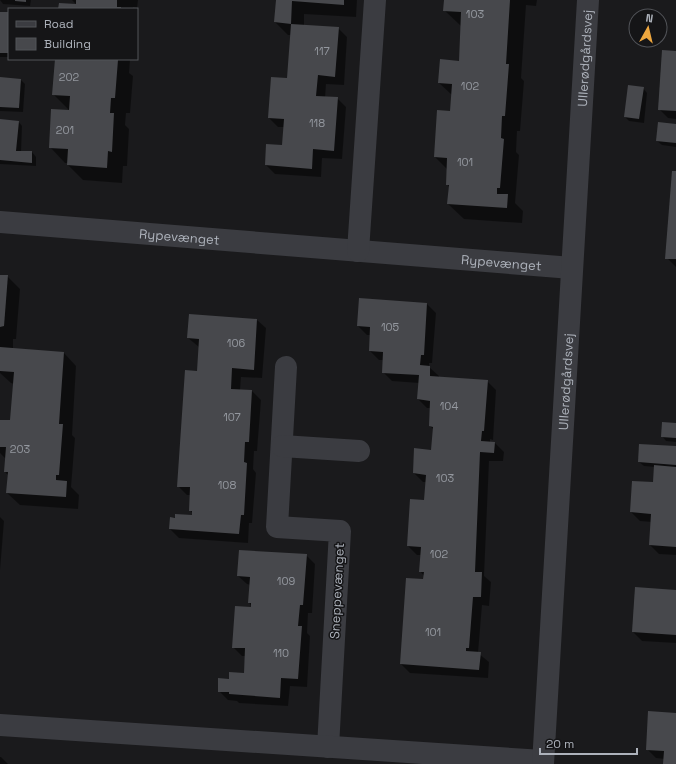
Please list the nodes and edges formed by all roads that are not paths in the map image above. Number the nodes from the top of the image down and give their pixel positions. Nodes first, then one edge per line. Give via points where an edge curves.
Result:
1 (376, 0) edge
2 (588, 0) edge
3 (0, 222) edge
4 (358, 251) junction
5 (572, 268) junction
6 (286, 367) dead end
7 (282, 446) junction
8 (359, 451) dead end
9 (0, 725) edge
10 (328, 747) junction
11 (543, 763) edge

1 - 4 street
2 - 5 street, Ullerødgårdsvej
3 - 4 street, Rypevænget
4 - 5 street, Rypevænget
5 - 11 street, Ullerødgårdsvej
6 - 7 street, Sneppevænget
7 - 8 street
7 - 10 street, Sneppevænget via 277,527 340,531
9 - 10 street
10 - 11 street

